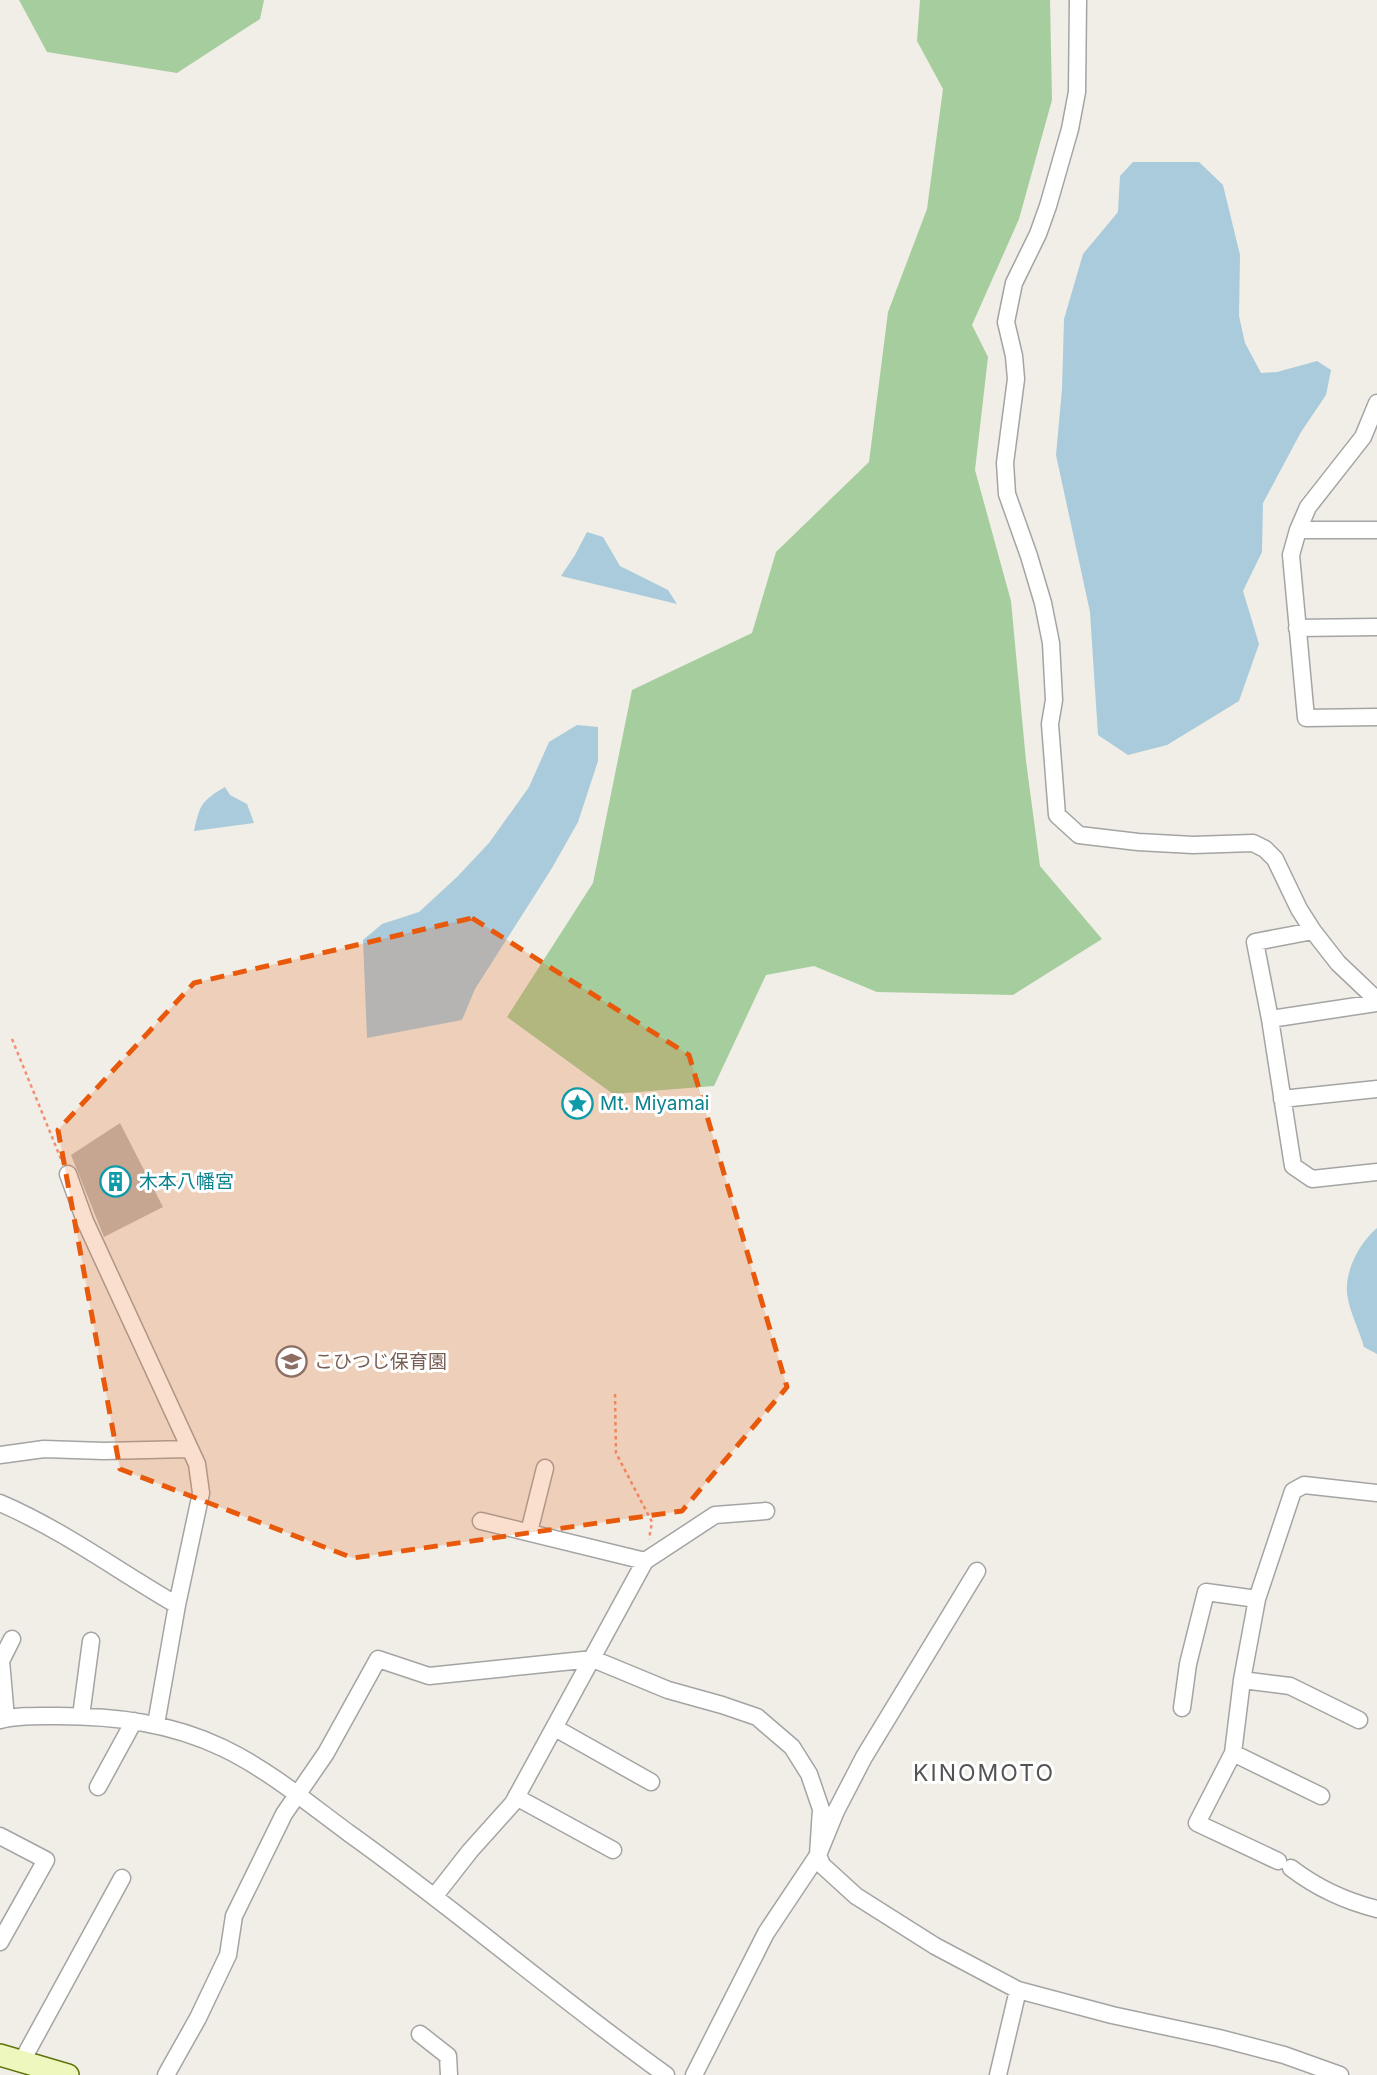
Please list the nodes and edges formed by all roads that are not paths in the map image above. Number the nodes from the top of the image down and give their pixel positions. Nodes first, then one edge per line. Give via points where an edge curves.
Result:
1 (1078, 0) edge
2 (1377, 403) edge
3 (1370, 437) edge
4 (1297, 530) junction
5 (1377, 530) edge
6 (1377, 627) edge
7 (1297, 628) junction
8 (1377, 717) edge
9 (1314, 931) junction
10 (1377, 1002) edge
11 (1270, 1019) junction
12 (1377, 1089) edge
13 (1282, 1099) junction
14 (1377, 1172) edge
15 (68, 1174) road end
16 (189, 1449) junction
17 (0, 1455) edge
18 (545, 1468) dead end
19 (1377, 1493) edge
20 (0, 1503) edge
21 (766, 1511) dead end
22 (481, 1521) dead end
23 (529, 1532) junction
24 (645, 1560) junction
25 (977, 1571) dead end
26 (1256, 1599) junction
27 (177, 1605) junction
28 (12, 1639) dead end
29 (91, 1642) dead end
30 (593, 1659) junction
31 (1242, 1680) junction
32 (1182, 1708) dead end
33 (81, 1716) junction
34 (3, 1719) edge
35 (1359, 1720) dead end
36 (134, 1721) junction
37 (156, 1724) junction
38 (555, 1728) junction
39 (1233, 1753) junction
40 (652, 1782) dead end
41 (98, 1787) dead end
42 (297, 1795) junction
43 (1321, 1796) dead end
44 (516, 1797) junction
45 (0, 1836) edge
46 (613, 1850) dead end
47 (818, 1855) junction
48 (122, 1878) dead end
49 (434, 1897) junction
50 (1377, 1909) edge
51 (0, 1942) edge
52 (1018, 1990) junction
53 (420, 2034) dead end
54 (0, 2055) edge
55 (22, 2062) junction
56 (68, 2075) edge
57 (166, 2075) edge
58 (449, 2075) edge
59 (666, 2075) edge
60 (694, 2075) edge
61 (999, 2075) edge
62 (1340, 2075) edge

1 - 9 street via 1077,92 1070,129 1038,234 1014,283 1006,322 1016,379 1005,463 1007,494 1043,603 1051,643 1054,701 1049,724 1056,816 1079,835 1193,845 1253,843 1275,859
2 - 3 street
3 - 4 street via 1308,507
4 - 5 street
4 - 7 street via 1291,555
6 - 7 street
7 - 8 street via 1306,718
9 - 10 street
9 - 11 street via 1255,942
10 - 11 street
11 - 13 street
12 - 13 street
13 - 14 street via 1293,1167 1312,1179
15 - 16 street
16 - 17 street via 44,1449
16 - 27 street via 197,1464 201,1493
18 - 23 street
19 - 26 street via 1304,1485 1293,1491
20 - 27 street via 46,1525
21 - 24 street via 715,1515
22 - 23 street
23 - 24 street
24 - 30 street
25 - 47 street via 864,1757
26 - 31 street
26 - 32 street via 1206,1592
27 - 37 street
28 - 34 street via 1,1661
29 - 33 street
30 - 38 street
30 - 42 street via 429,1676 378,1659
30 - 47 street via 668,1690 757,1717 792,1747 810,1774 821,1809
31 - 35 street via 1290,1686
31 - 39 street
33 - 34 street
33 - 36 street
36 - 37 street
36 - 41 street
37 - 42 street via 222,1748
38 - 40 street
38 - 44 street
39 - 43 street
39 - 50 street via 1197,1822 1284,1864 1310,1883
42 - 49 street
42 - 57 street via 234,1916 228,1955
44 - 46 street
44 - 49 street
45 - 51 street via 46,1860
47 - 52 street via 822,1865 856,1896 934,1946
47 - 60 street via 766,1933
48 - 55 street
49 - 59 street
52 - 61 street
52 - 62 street via 1284,2055
53 - 58 street via 448,2056
54 - 55 main road
55 - 56 main road

